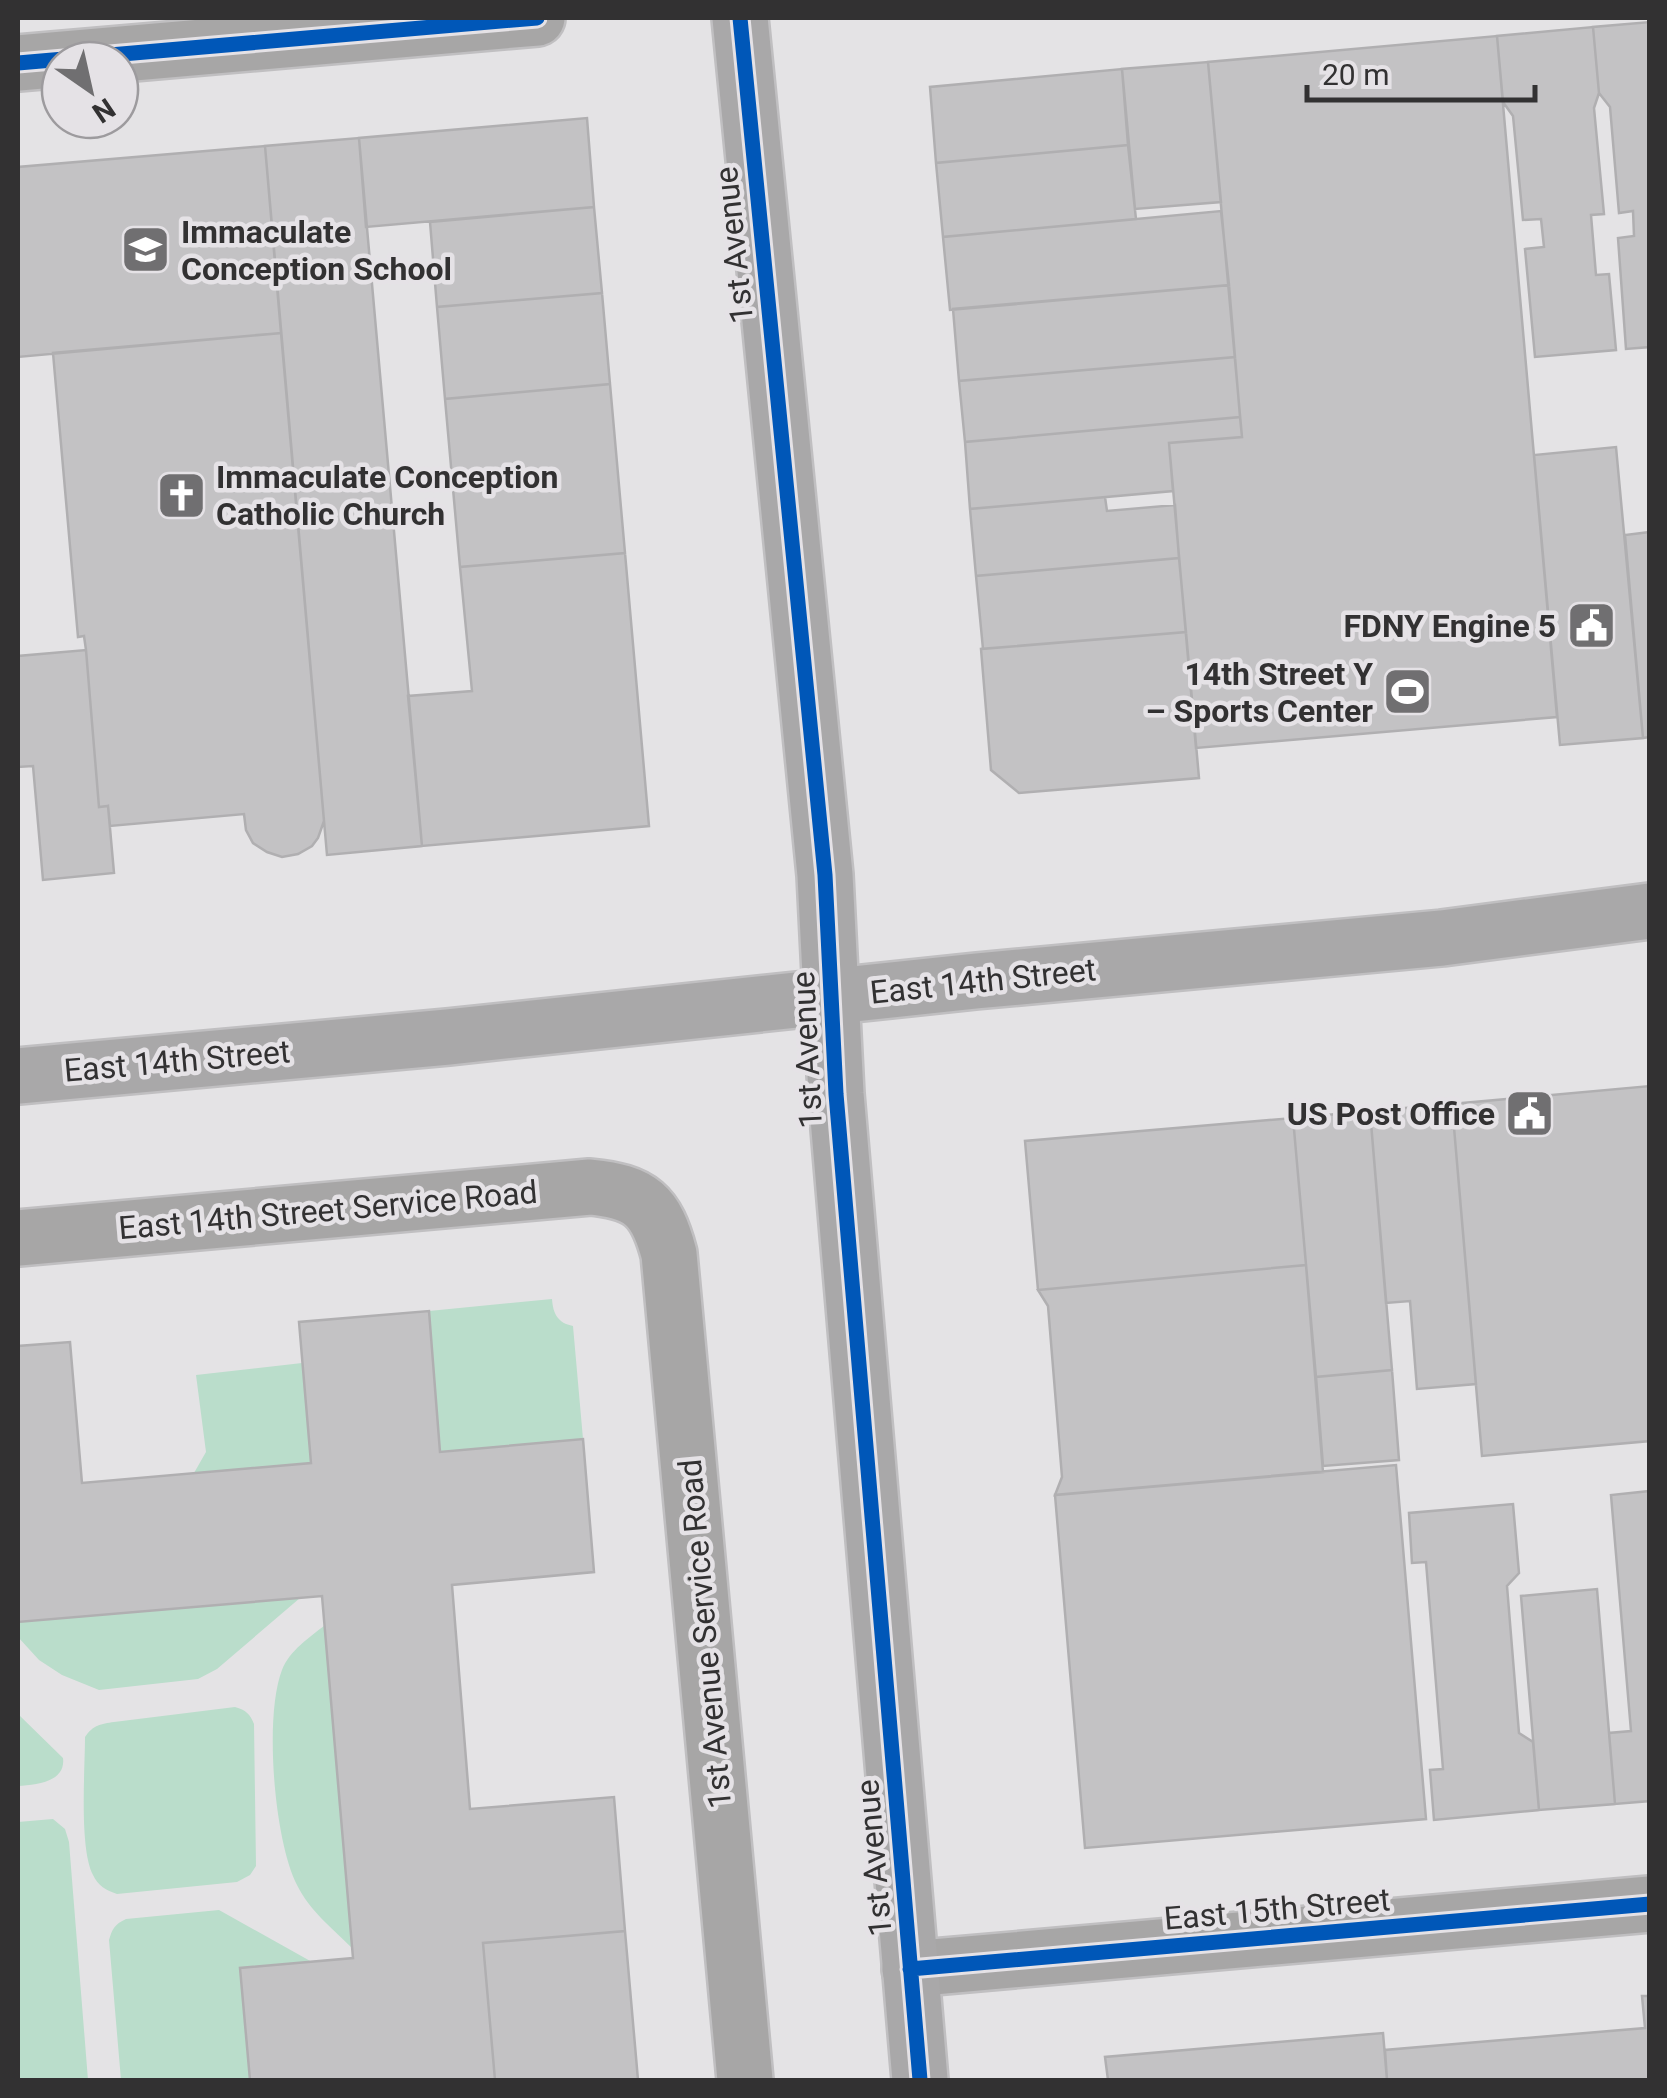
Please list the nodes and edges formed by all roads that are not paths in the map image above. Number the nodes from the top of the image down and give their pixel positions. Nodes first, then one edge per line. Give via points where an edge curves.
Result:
1 (538, 18) edge
2 (740, 18) edge
3 (18, 63) edge
4 (1650, 910) edge
5 (831, 996) junction
6 (18, 1076) edge
7 (637, 1198) joint
8 (18, 1238) edge
9 (1650, 1904) edge
10 (910, 1968) junction
11 (745, 2080) edge
12 (920, 2080) edge

1 - 3 street
2 - 5 main road, 1st Avenue via 824,856
4 - 5 main road, East 14th Street via 1442,938
5 - 6 main road, East 14th Street
5 - 10 main road, 1st Avenue
7 - 8 street, East 14th Street Service Road via 590,1187
7 - 11 street, 1st Avenue Service Road via 655,1214 669,1254
9 - 10 street, East 15th Street
10 - 12 main road, 1st Avenue

